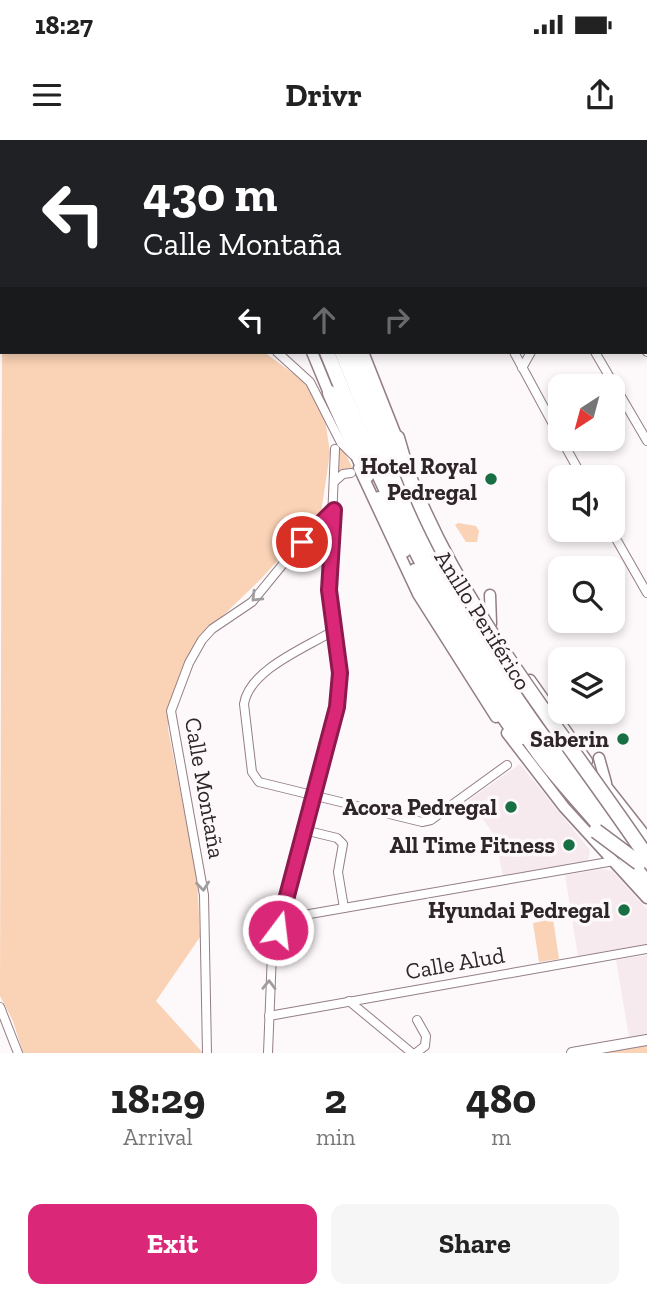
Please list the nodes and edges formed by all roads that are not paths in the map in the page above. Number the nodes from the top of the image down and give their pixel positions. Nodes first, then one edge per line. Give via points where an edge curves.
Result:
1 (280, 354) edge
2 (316, 354) edge
3 (317, 354) edge
4 (318, 354) edge
5 (333, 354) edge
6 (343, 354) edge
7 (353, 354) edge
8 (364, 354) edge
9 (515, 354) edge
10 (530, 354) edge
11 (596, 354) edge
12 (293, 364) junction
13 (522, 368) junction
14 (330, 393) junction
15 (548, 415) edge
16 (397, 438) junction
17 (647, 441) edge
18 (335, 449) dead end
19 (353, 455) junction
20 (351, 473) dead end
21 (334, 482) junction
22 (411, 500) junction
23 (334, 510) junction
24 (618, 542) edge
25 (468, 586) junction
26 (647, 593) edge
27 (490, 595) dead end
28 (491, 624) junction
29 (333, 631) junction
30 (548, 703) edge
31 (563, 724) edge
32 (598, 758) dead end
33 (507, 765) dead end
34 (608, 789) junction
35 (313, 796) junction
36 (304, 830) junction
37 (647, 838) edge
38 (647, 848) edge
39 (614, 862) junction
40 (645, 863) edge
41 (647, 883) edge
42 (647, 898) edge
43 (344, 908) junction
44 (281, 919) junction
45 (647, 949) edge
46 (349, 1001) junction
47 (0, 1007) edge
48 (269, 1016) junction
49 (417, 1020) dead end
50 (647, 1040) edge
51 (18, 1053) edge
52 (207, 1053) edge
53 (268, 1053) edge
54 (414, 1053) edge
55 (572, 1053) edge

1 - 12 street
2 - 12 street via 307,365
3 - 14 main road
4 - 41 highway, Anillo Periférico via 427,575 541,755
5 - 40 highway, bridge via 422,555 470,637 543,748
6 - 40 highway, bridge via 424,544 480,640 557,756
7 - 22 highway, Anillo Periférico
8 - 16 main road
9 - 13 street
10 - 13 street
11 - 17 street
12 - 19 street via 315,388 341,443
13 - 15 street
14 - 19 main road
14 - 40 highway, bridge via 409,561 485,690 596,831
16 - 25 main road
16 - 40 highway, bridge via 441,549 503,653
18 - 21 street
19 - 39 main road via 418,594 467,675 561,803
20 - 21 street
21 - 23 street
22 - 25 highway
22 - 38 highway, Anillo Periférico via 472,612 542,721 584,778
23 - 29 street via 329,590
23 -> 52 street, Calle Montaña via 252,602 202,640 188,663 171,711 203,885
24 - 26 street
25 - 28 main road
27 - 28 main road
28 - 30 main road
29 - 35 street via 340,692
29 - 35 street via 257,677 245,694 256,779
31 - 34 main road
32 - 34 main road
33 - 35 street via 427,822
34 - 37 main road
35 - 36 street
36 - 43 street via 344,844 338,872
36 - 44 street
39 - 42 main road
39 - 43 street
43 - 44 street
48 -> 44 street via 270,964
45 - 46 street, Calle Alud
46 - 48 street, Calle Alud
46 - 54 street
47 - 51 street
48 - 53 street
49 - 54 street via 426,1036 425,1046
50 - 55 street

